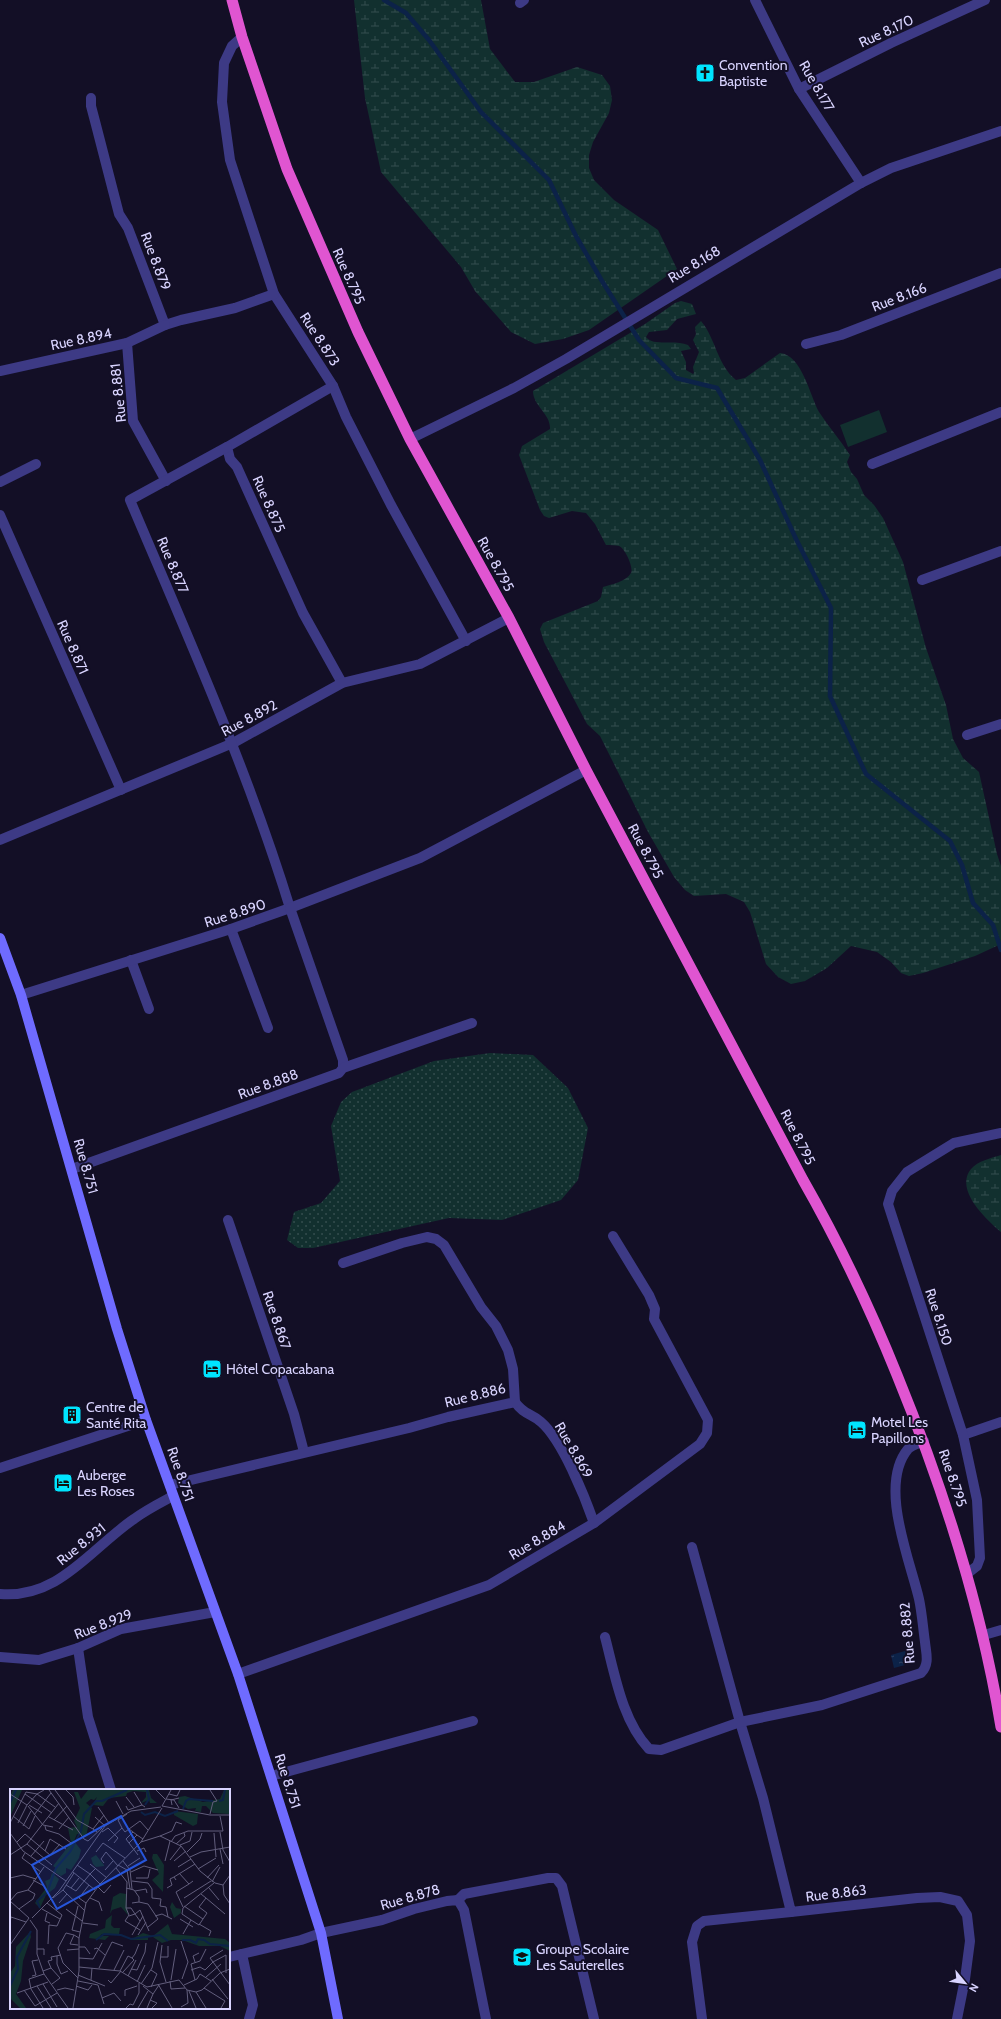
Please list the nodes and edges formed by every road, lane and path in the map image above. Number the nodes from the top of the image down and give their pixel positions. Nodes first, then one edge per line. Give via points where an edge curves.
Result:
1 (232, 0) edge
2 (755, 0) edge
3 (985, 0) edge
4 (242, 37) junction
5 (799, 89) junction
6 (91, 98) dead end
7 (1001, 131) edge
8 (861, 183) junction
9 (1001, 273) edge
10 (274, 294) junction
11 (165, 326) junction
12 (127, 343) junction
13 (806, 344) dead end
14 (0, 371) edge
15 (333, 386) junction
16 (1001, 412) edge
17 (410, 440) junction
18 (227, 447) junction
19 (36, 464) dead end
20 (872, 464) dead end
21 (166, 480) junction
22 (0, 482) edge
23 (0, 515) edge
24 (1001, 550) edge
25 (922, 580) dead end
26 (510, 618) junction
27 (466, 641) junction
28 (342, 683) junction
29 (1001, 724) edge
30 (967, 735) dead end
31 (233, 743) junction
32 (586, 770) junction
33 (121, 790) junction
34 (0, 840) edge
35 (290, 908) junction
36 (231, 929) junction
37 (0, 938) edge
38 (131, 960) junction
39 (21, 995) junction
40 (149, 1009) dead end
41 (472, 1023) dead end
42 (268, 1028) dead end
43 (342, 1068) junction
44 (1001, 1133) edge
45 (72, 1169) junction
46 (228, 1220) dead end
47 (613, 1236) dead end
48 (343, 1263) dead end
49 (515, 1402) junction
50 (146, 1420) junction
51 (1001, 1422) edge
52 (962, 1435) junction
53 (924, 1441) junction
54 (304, 1452) junction
55 (0, 1468) edge
56 (170, 1485) junction
57 (173, 1496) junction
58 (594, 1523) junction
59 (692, 1547) dead end
60 (968, 1573) junction
61 (0, 1594) edge
62 (215, 1612) junction
63 (1001, 1630) edge
64 (984, 1635) junction
65 (605, 1637) dead end
66 (78, 1648) junction
67 (0, 1657) edge
68 (238, 1674) junction
69 (473, 1721) dead end
70 (740, 1722) junction
71 (1001, 1728) edge
72 (272, 1776) junction
73 (111, 1789) edge
74 (458, 1900) junction
75 (791, 1912) junction
76 (321, 1933) junction
77 (242, 1954) junction
78 (230, 1957) edge
79 (249, 2019) edge
80 (338, 2019) edge
81 (486, 2019) edge
82 (594, 2019) edge
83 (702, 2019) edge
84 (957, 2019) edge

1 - 4 highway, Rue 8.795
2 - 5 street, Rue 8.177
3 - 5 street, Rue 8.170
4 - 10 street, Rue 8.873 via 232,46 224,63 222,102 230,160
4 - 17 highway, Rue 8.795 via 286,169 358,332
5 - 8 street, Rue 8.177
6 - 11 street, Rue 8.879 via 94,119 119,214 128,228
7 - 8 street, Rue 8.168 via 891,168
8 - 17 street, Rue 8.168 via 560,362
9 - 13 street, Rue 8.166 via 841,335
10 - 11 street via 235,308 180,320
10 - 15 street, Rue 8.873
11 - 12 street, Rue 8.894
12 - 14 street, Rue 8.894
12 - 21 street, Rue 8.881 via 133,422
15 - 18 street
15 - 27 street, Rue 8.873 via 391,505
16 - 20 street
17 - 26 highway, Rue 8.795
18 - 21 street, Rue 8.877
18 - 28 street, Rue 8.875 via 230,459 237,467 302,613
19 - 22 street
21 - 31 street, Rue 8.877 via 130,500
23 - 33 street, Rue 8.871
24 - 25 street
26 - 27 street, Rue 8.892
26 - 32 highway, Rue 8.795
27 - 28 street, Rue 8.892 via 420,664
28 - 31 street, Rue 8.892
29 - 30 street
31 - 33 street, Rue 8.892
31 - 35 street
32 - 35 street, Rue 8.890 via 420,858
32 - 53 highway, Rue 8.795 via 803,1180 829,1224 878,1330
33 - 34 street, Rue 8.892
35 - 36 street, Rue 8.890
35 - 43 street via 342,1060
36 - 38 street, Rue 8.890
36 - 42 street
37 - 39 main road, Rue 8.751
38 - 39 street, Rue 8.890
38 - 40 street
39 - 45 main road, Rue 8.751
41 - 43 street, Rue 8.888
43 - 45 street, Rue 8.888 via 339,1074
44 - 52 street, Rue 8.150 via 954,1143 907,1172 892,1191 888,1204
45 - 50 main road, Rue 8.751 via 117,1329
46 - 54 street, Rue 8.867 via 281,1374
47 - 58 street, Rue 8.884 via 649,1295 655,1309 654,1319 708,1420 707,1433 700,1444
48 - 49 street, Rue 8.886 via 427,1237 436,1239 444,1245 481,1307 496,1326 508,1350 513,1369
49 - 54 street, Rue 8.886
49 - 58 street, Rue 8.869 via 522,1412 541,1422 553,1437 574,1474
50 - 55 street
50 - 56 main road, Rue 8.751
51 - 52 street
52 - 60 street, Rue 8.150 via 977,1500 980,1558 977,1566
53 - 60 highway, Rue 8.795
53 - 70 street, Rue 8.882 via 909,1448 899,1467 896,1493 897,1515 919,1599 926,1668 920,1673 822,1705
54 - 56 street, Rue 8.886
56 - 57 main road, Rue 8.751
57 - 61 street, Rue 8.931 via 134,1518 64,1576 37,1591 14,1595
57 - 62 main road, Rue 8.751
58 - 68 street, Rue 8.884 via 489,1585
59 - 70 street, Rue 8.863
60 - 64 highway, Rue 8.795
62 - 66 street, Rue 8.929 via 121,1629
62 - 68 main road, Rue 8.751
63 - 64 street
64 - 71 highway, Rue 8.795
65 - 70 street via 617,1686 627,1712 640,1739 650,1749 661,1750
66 - 67 street, Rue 8.929 via 39,1660
66 - 73 street via 88,1716
68 - 72 main road, Rue 8.751
69 - 72 street
70 - 75 street, Rue 8.863 via 763,1798
72 - 76 main road, Rue 8.751
74 - 76 street, Rue 8.878
74 - 81 street, Rue 8.878 via 464,1910
74 - 82 street via 464,1894 556,1878 562,1886
75 - 83 street via 704,1921 697,1926 692,1942
75 - 84 street, Rue 8.863 via 917,1898 940,1897 958,1901 967,1915 970,1941 966,1979
76 - 77 street, Rue 8.878
76 - 80 main road, Rue 8.751
77 - 78 street, Rue 8.878
77 - 79 street via 253,2005

